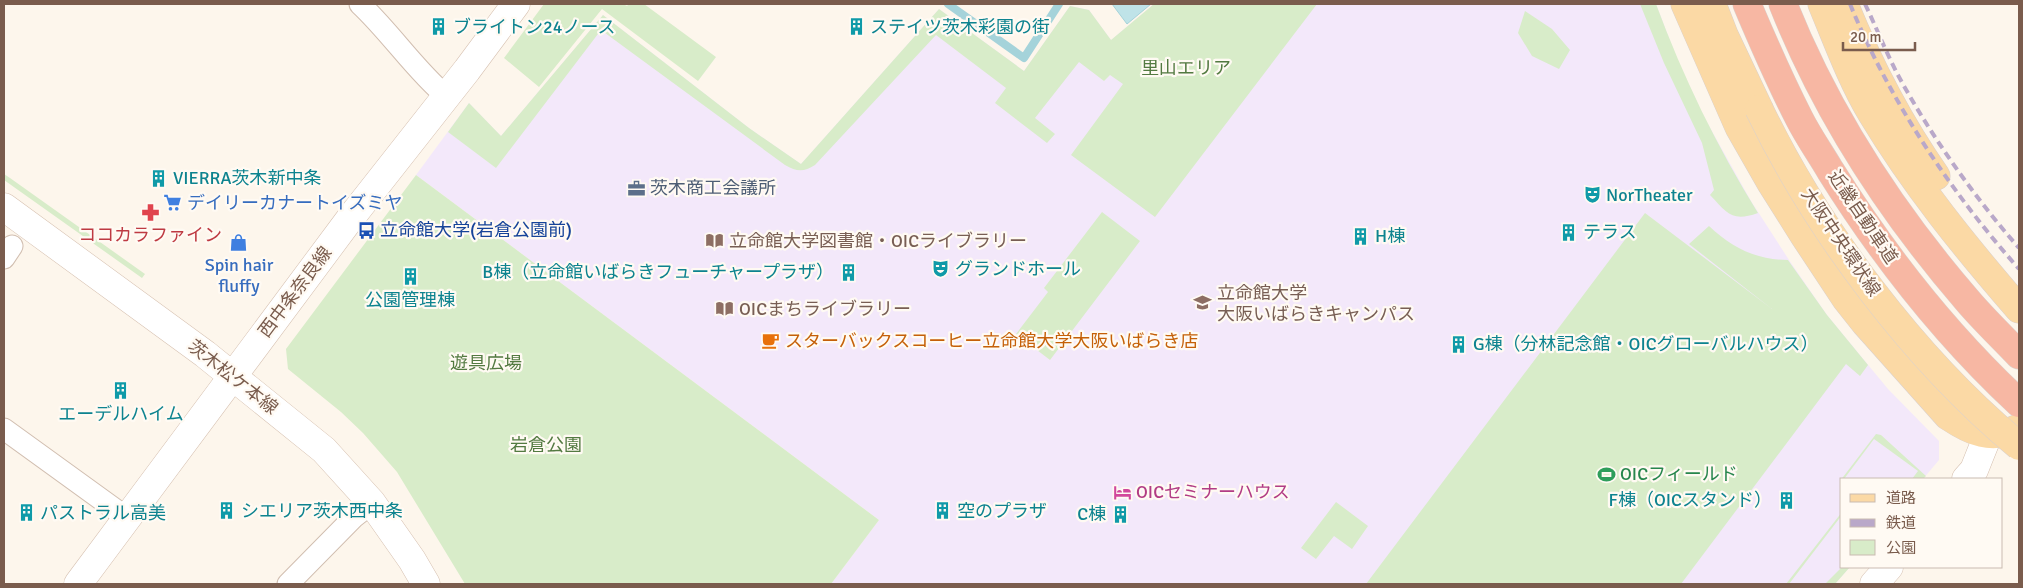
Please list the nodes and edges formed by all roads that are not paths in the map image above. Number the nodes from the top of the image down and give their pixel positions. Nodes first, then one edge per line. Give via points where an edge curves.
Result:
1 (360, 4) edge
2 (516, 4) edge
3 (1686, 4) edge
4 (1712, 4) edge
5 (1747, 4) edge
6 (1783, 4) edge
7 (1822, 4) edge
8 (1844, 4) edge
9 (446, 96) junction
10 (4, 207) edge
11 (2019, 291) edge
12 (2019, 309) edge
13 (2019, 355) edge
14 (232, 376) junction
15 (2019, 403) edge
16 (2019, 428) edge
17 (4, 429) edge
18 (1988, 435) junction
19 (2019, 446) edge
20 (1967, 478) edge
21 (372, 503) junction
22 (127, 518) junction
23 (1888, 568) edge
24 (78, 584) edge
25 (288, 584) edge
26 (426, 584) edge
27 (1874, 584) edge

1 - 9 street via 384,27 432,85
2 - 9 street, 西中条奈良線
3 - 18 main road via 1739,126 1771,183 1846,299 1948,416 1966,428
4 - 19 main road, 大阪中央環状線, bridge via 1759,109 1820,217 1913,341 1958,390
5 - 15 highway, 近畿自動車道 via 1800,120 1884,253 1940,321
6 - 13 highway, 近畿自動車道 via 1832,107 1871,172 1914,235
7 - 12 main road via 1872,113 1918,182 1981,266
8 - 11 main road via 1859,40 1924,158
9 - 14 street, 西中条奈良線
10 - 14 street, 茨木松ケ本線
14 - 21 street, 茨木松ケ本線 via 324,450
14 - 22 street, 西中条奈良線
16 - 18 main road
17 - 22 street
18 - 20 street via 1974,470
21 - 25 street
21 - 26 street, 茨木松ケ本線
22 - 24 street, 西中条奈良線
23 - 27 street

